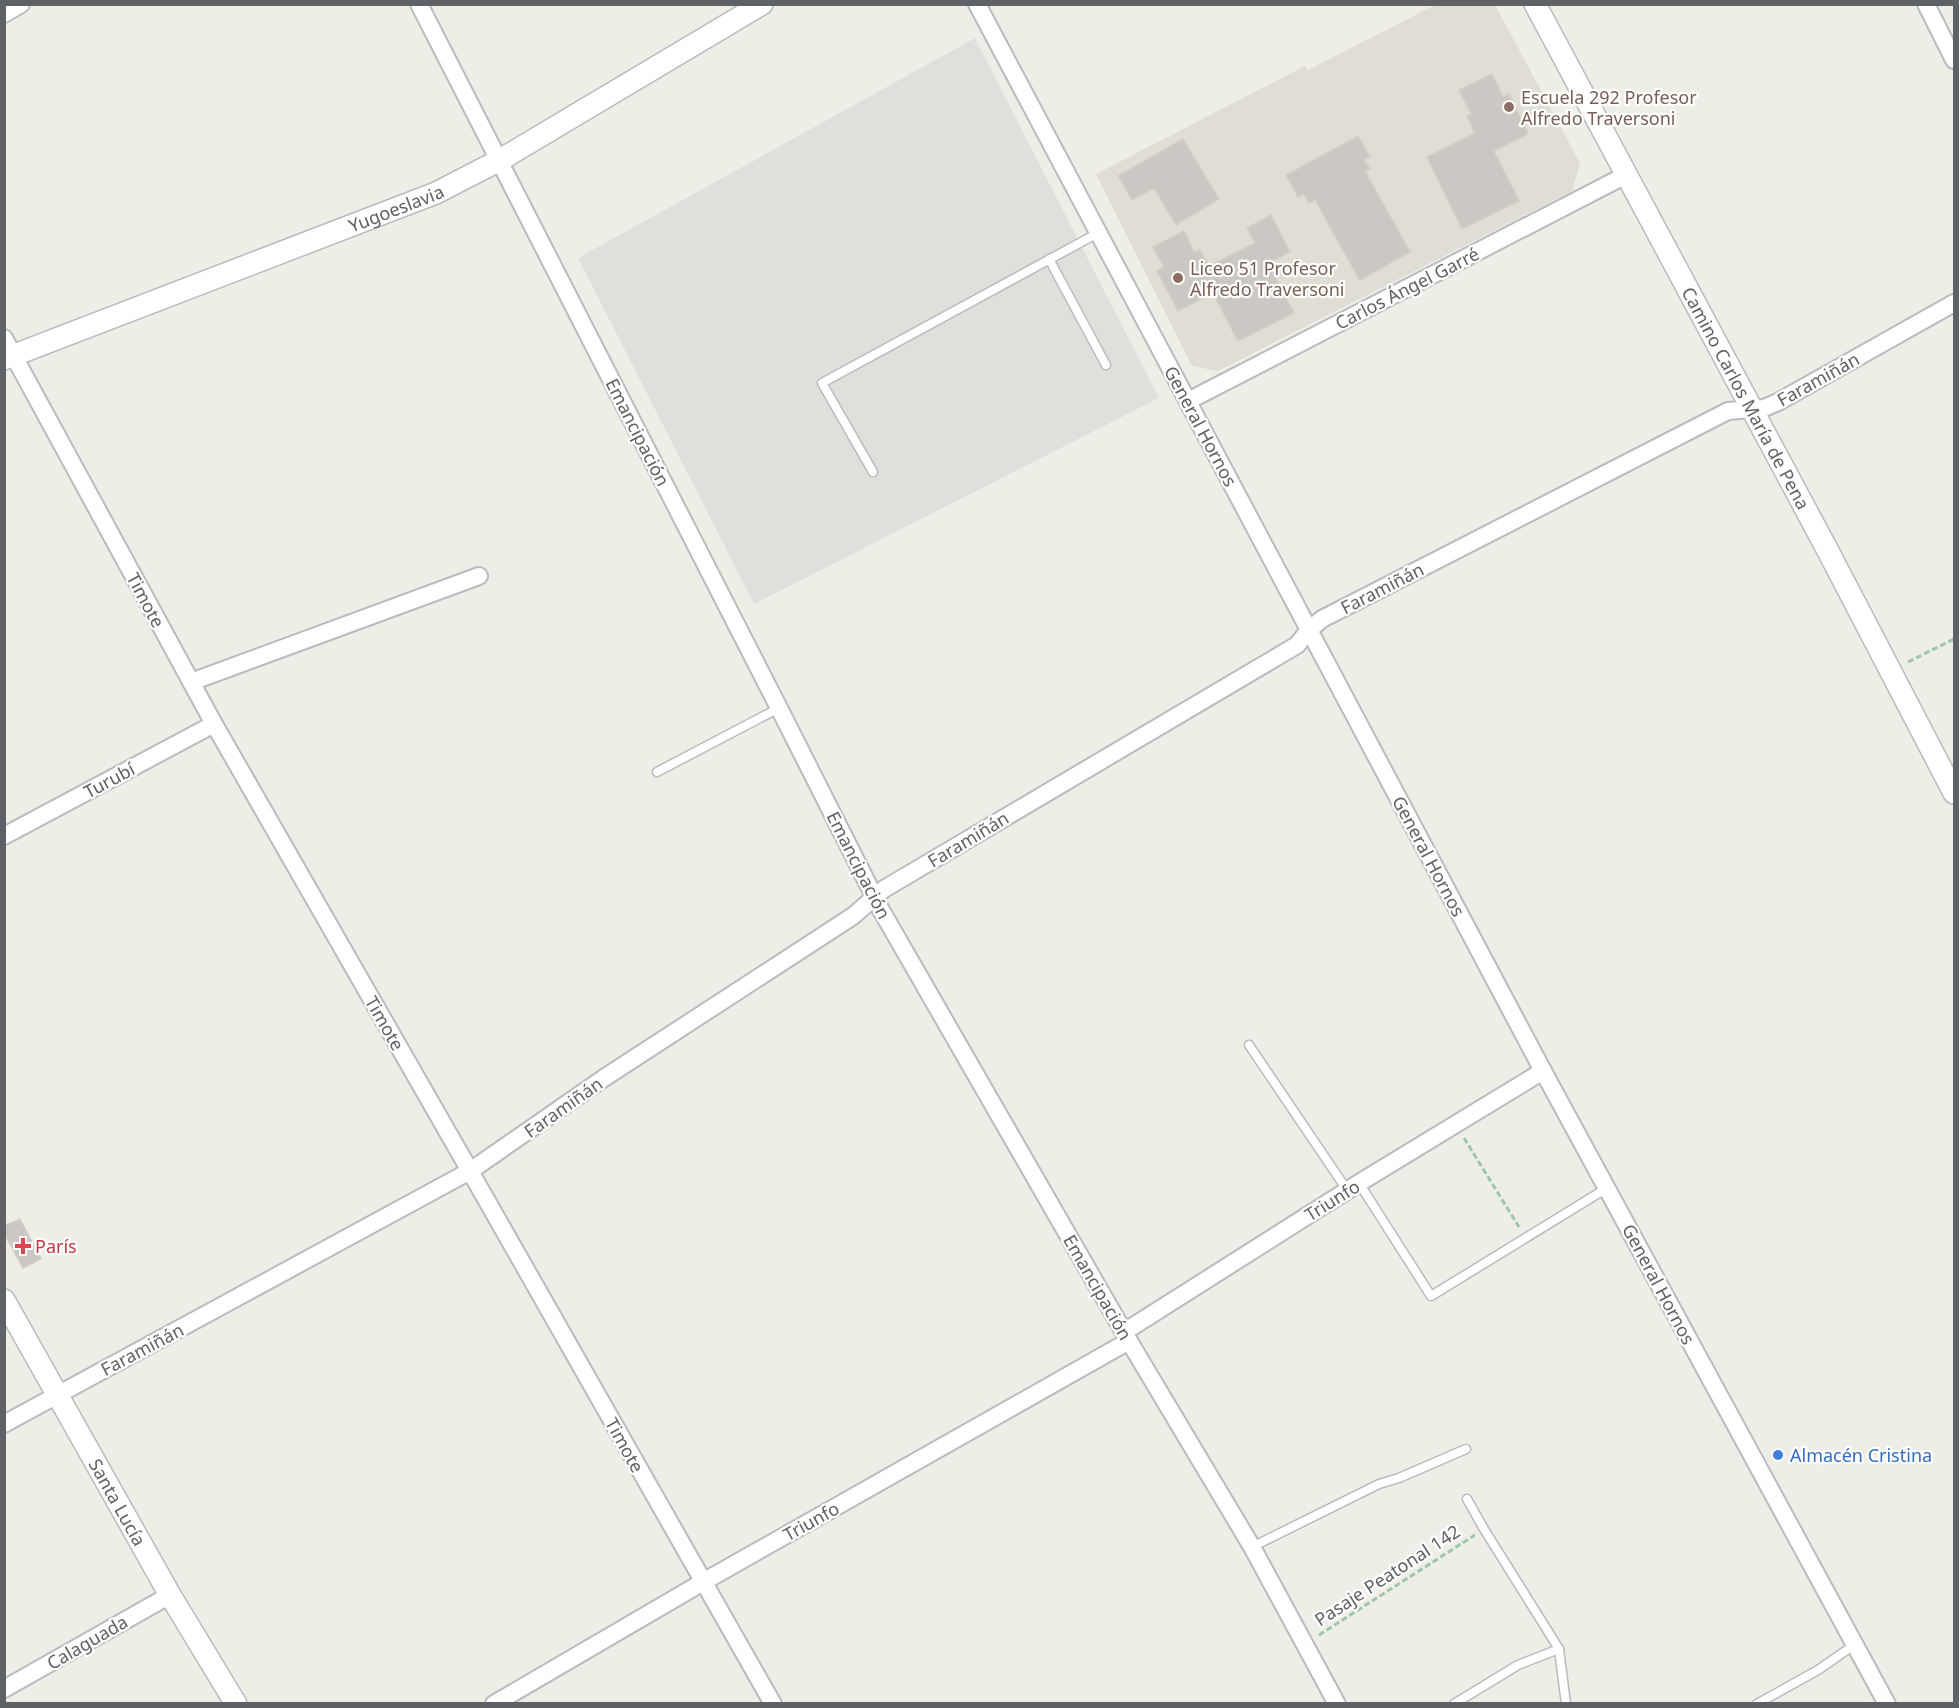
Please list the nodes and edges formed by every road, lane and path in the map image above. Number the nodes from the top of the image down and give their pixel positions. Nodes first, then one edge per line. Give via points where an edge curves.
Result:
1 (21, 4) edge
2 (419, 4) edge
3 (762, 4) edge
4 (977, 4) edge
5 (1535, 4) edge
6 (1926, 4) edge
7 (4, 14) edge
8 (1954, 60) edge
9 (500, 160) junction
10 (1626, 175) junction
11 (1098, 233) junction
12 (1049, 260) junction
13 (1954, 303) edge
14 (8, 351) edge
15 (1106, 365) dead end
16 (1188, 401) junction
17 (1752, 408) junction
18 (873, 472) dead end
19 (479, 576) dead end
20 (1309, 630) junction
21 (1954, 639) edge
22 (1891, 671) junction
23 (191, 682) junction
24 (779, 708) junction
25 (213, 724) junction
26 (657, 772) dead end
27 (1954, 793) edge
28 (4, 836) edge
29 (876, 897) junction
30 (1249, 1045) dead end
31 (1543, 1071) junction
32 (1455, 1124) junction
33 (470, 1171) junction
34 (1353, 1187) junction
35 (1607, 1188) junction
36 (1526, 1239) junction
37 (4, 1300) edge
38 (1126, 1336) junction
39 (57, 1395) junction
40 (4, 1424) edge
41 (1466, 1449) dead end
42 (1467, 1499) dead end
43 (1484, 1529) junction
44 (1252, 1547) junction
45 (703, 1582) junction
46 (170, 1595) junction
47 (1304, 1644) junction
48 (1854, 1645) junction
49 (1559, 1649) junction
50 (4, 1689) edge
51 (236, 1704) edge
52 (494, 1704) edge
53 (772, 1704) edge
54 (1337, 1704) edge
55 (1454, 1704) edge
56 (1566, 1704) edge
57 (1757, 1704) edge
58 (1887, 1704) edge

1 - 7 street
2 - 9 street, Emancipación
3 - 9 street, Yugoeslavia
4 - 11 street, General Hornos
5 - 10 street, Camino Carlos María de Pena
6 - 8 street
9 - 14 street, Yugoeslavia via 436,193
9 - 24 street, Emancipación
10 - 16 street, Carlos Ángel Garré
10 - 17 street, Camino Carlos María de Pena
11 - 12 lane
11 - 16 street, General Hornos
12 - 15 lane
12 - 18 lane via 822,383
13 - 17 street, Faramiñán via 1778,402
14 - 23 street, Timote
16 - 20 street, General Hornos
17 - 20 street, Faramiñán via 1728,411 1322,619
17 - 22 street, Camino Carlos María de Pena
19 - 23 street
20 - 29 street, Faramiñán via 1297,645 884,888
20 - 31 street, General Hornos
21 - 22 path
22 - 27 street, Camino Carlos María de Pena
23 - 25 street, Timote
24 - 26 lane
24 - 29 street, Emancipación
25 - 28 street, Turubí
25 - 33 street, Timote
29 - 33 street, Faramiñán
29 - 38 street, Emancipación
30 - 34 lane
31 - 32 street, Triunfo
31 - 35 street, General Hornos
32 - 34 street, Triunfo
32 - 36 path
33 - 39 street, Faramiñán
33 - 45 street, Timote
34 - 36 lane via 1431,1296
34 - 38 street, Triunfo
35 - 36 lane
35 - 48 street, General Hornos
37 - 39 street, Santa Lucía
38 - 44 street, Emancipación
38 - 45 street, Triunfo
39 - 40 street, Faramiñán
39 - 46 street, Santa Lucía
41 - 44 lane via 1379,1484
42 - 43 lane
43 - 47 path, Pasaje Peatonal 142
43 - 49 lane
44 - 47 street, Emancipación
45 - 52 street, Triunfo
45 - 53 street, Timote
46 - 50 street, Calaguada
46 - 51 street, Santa Lucía
47 - 54 street, Emancipación
48 - 57 lane
48 - 58 street, General Hornos
49 - 55 lane via 1518,1665
49 - 56 lane

